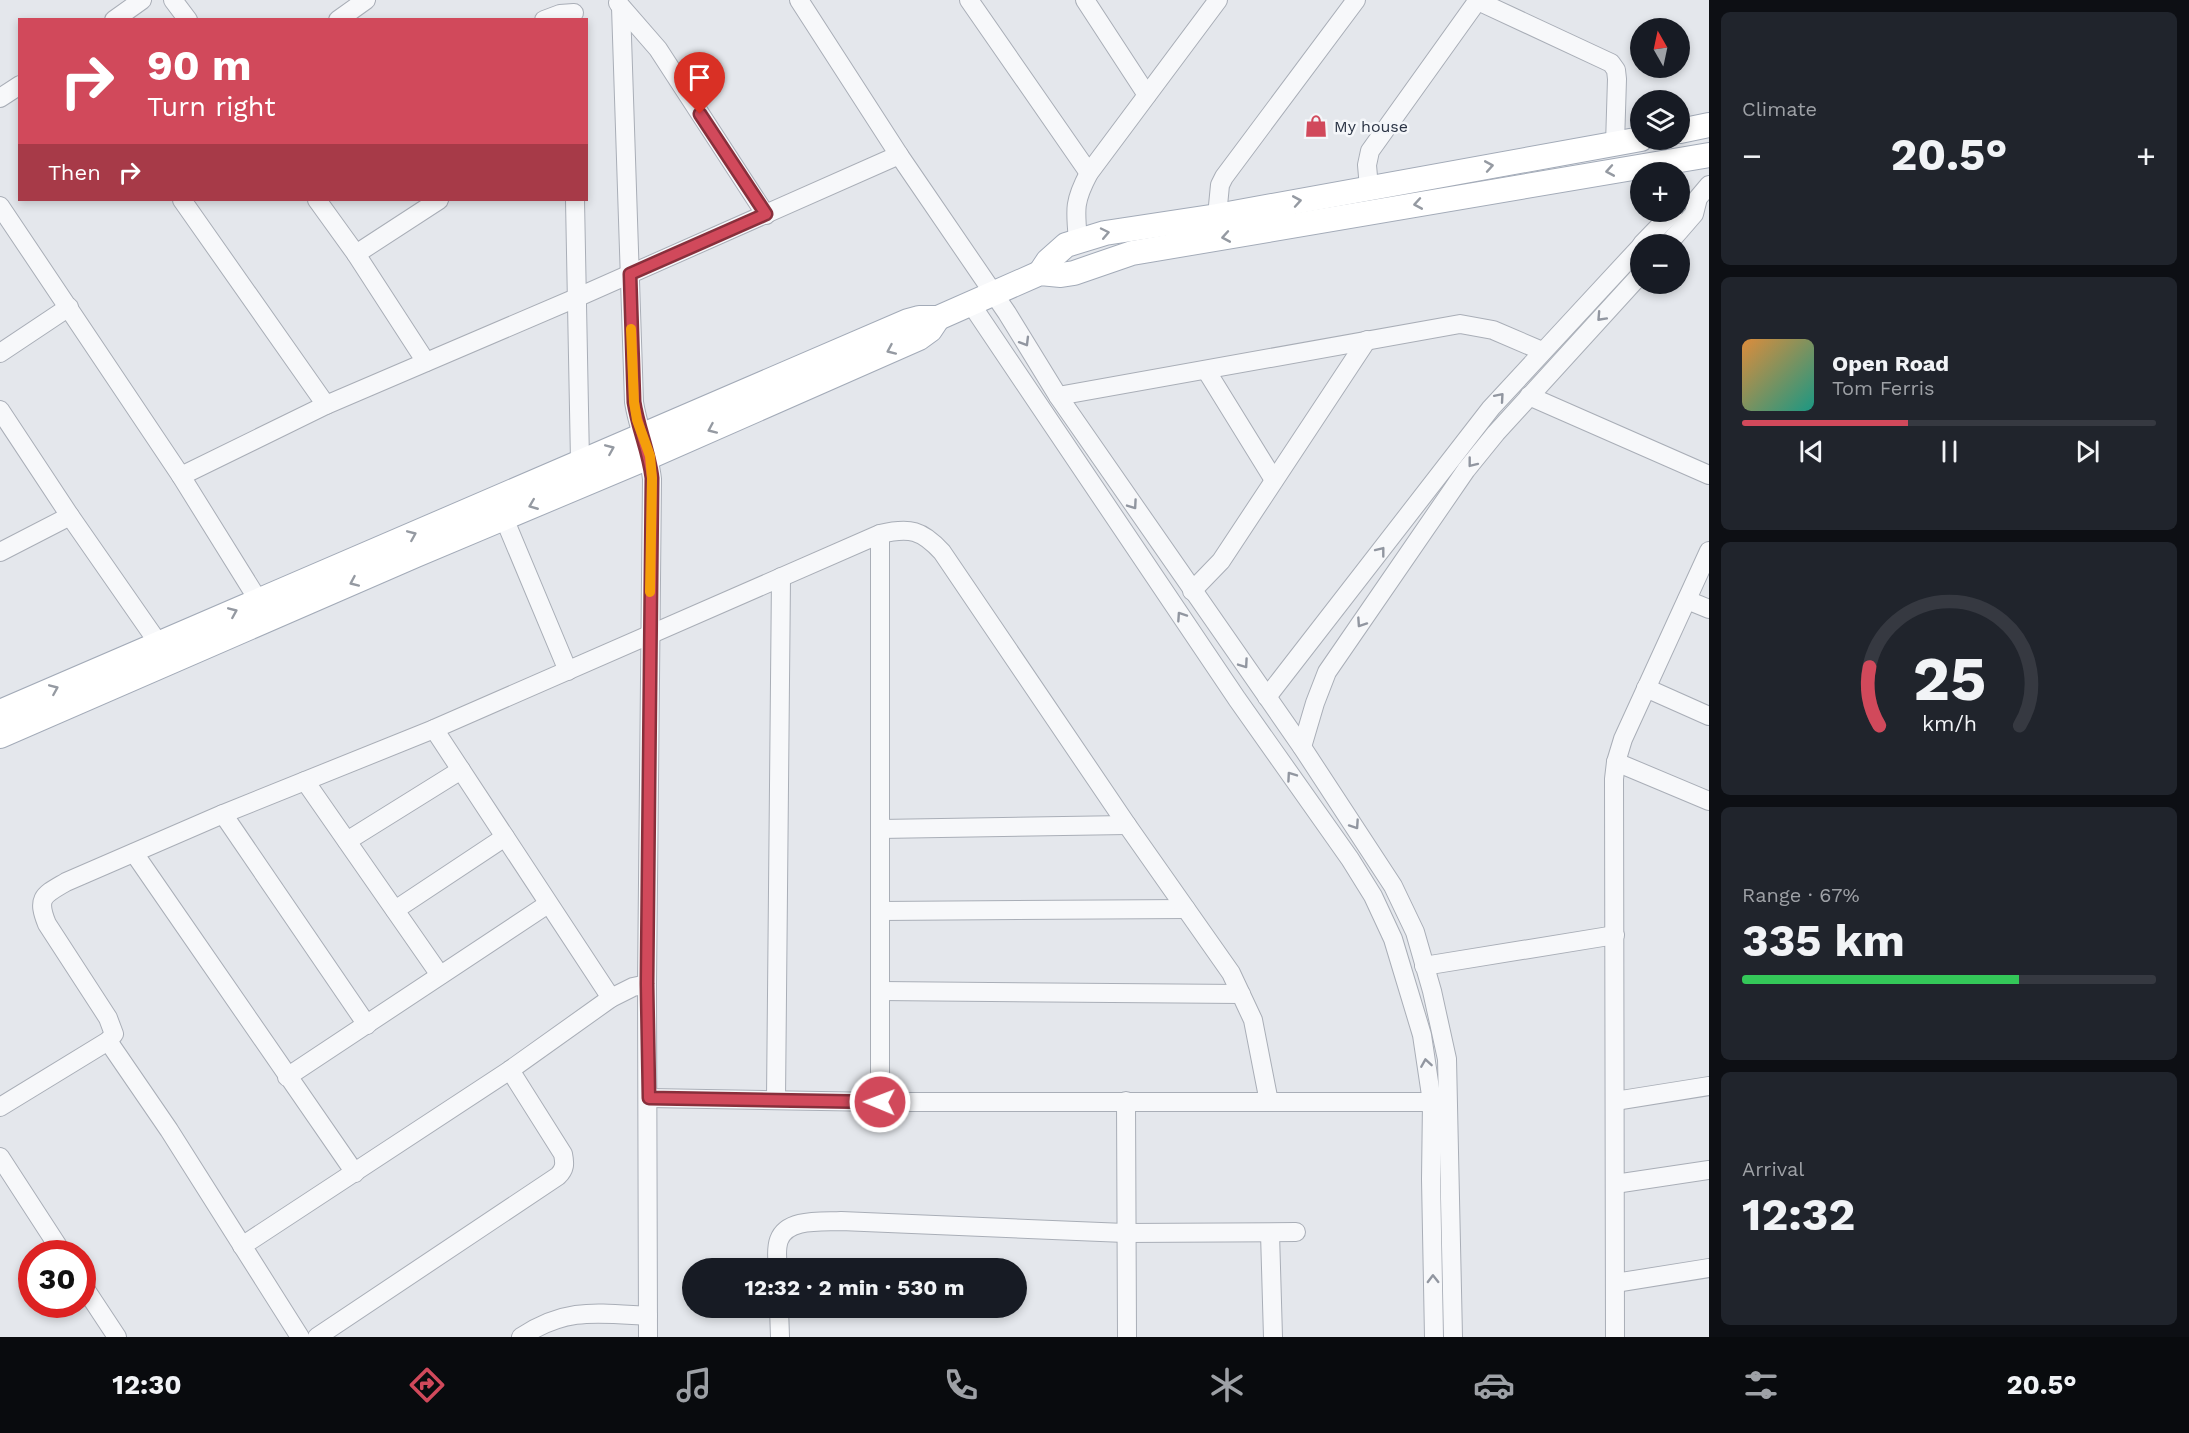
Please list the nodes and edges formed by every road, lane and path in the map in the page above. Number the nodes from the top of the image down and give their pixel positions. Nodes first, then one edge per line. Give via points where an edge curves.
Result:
1 (142, 0) edge
2 (173, 0) edge
3 (366, 0) edge
4 (799, 0) edge
5 (969, 0) edge
6 (1085, 0) edge
7 (1356, 0) edge
8 (1478, 0) edge
9 (1212, 3) edge
10 (618, 4) edge
11 (575, 11) edge
12 (117, 18) edge
13 (186, 18) edge
14 (341, 18) edge
15 (549, 18) edge
16 (18, 86) edge
17 (1147, 95) junction
18 (0, 98) edge
19 (1709, 125) edge
20 (1690, 129) edge
21 (1630, 141) edge
22 (1615, 144) junction
23 (1709, 154) edge
24 (899, 155) junction
25 (1089, 173) junction
26 (1369, 188) junction
27 (1703, 192) edge
28 (183, 201) edge
29 (318, 201) edge
30 (438, 201) edge
31 (575, 201) edge
32 (0, 206) edge
33 (766, 214) junction
34 (1217, 216) junction
35 (1664, 222) edge
36 (8, 232) edge
37 (1652, 234) edge
38 (1677, 234) edge
39 (1078, 240) junction
40 (356, 254) junction
41 (1630, 258) edge
42 (1040, 273) junction
43 (630, 274) junction
44 (1630, 286) edge
45 (993, 293) junction
46 (576, 298) junction
47 (971, 304) junction
48 (69, 307) junction
49 (1367, 340) junction
50 (1542, 351) junction
51 (0, 353) edge
52 (426, 362) junction
53 (1206, 370) junction
54 (1058, 396) junction
55 (1529, 396) junction
56 (326, 405) junction
57 (0, 410) edge
58 (646, 446) junction
59 (583, 472) junction
60 (1709, 475) edge
61 (181, 476) junction
62 (1274, 480) junction
63 (500, 508) junction
64 (70, 516) junction
65 (880, 534) junction
66 (1709, 551) edge
67 (0, 552) edge
68 (781, 577) junction
69 (1192, 591) junction
70 (1687, 600) junction
71 (1709, 609) edge
72 (264, 610) junction
73 (649, 636) junction
74 (159, 644) junction
75 (568, 671) junction
76 (1646, 688) junction
77 (1267, 697) junction
78 (0, 712) edge
79 (1709, 716) edge
80 (1282, 718) junction
81 (434, 729) junction
82 (1261, 734) junction
83 (0, 736) edge
84 (1302, 747) junction
85 (1616, 762) junction
86 (461, 770) junction
87 (305, 781) junction
88 (1709, 801) edge
89 (223, 814) junction
90 (1127, 825) junction
91 (880, 829) junction
92 (505, 837) junction
93 (347, 841) junction
94 (134, 853) junction
95 (548, 904) junction
96 (1186, 909) junction
97 (395, 910) junction
98 (880, 911) junction
99 (1615, 935) junction
100 (1425, 966) junction
101 (440, 975) junction
102 (647, 984) junction
103 (880, 991) junction
104 (1241, 994) junction
105 (611, 998) junction
106 (367, 1024) junction
107 (108, 1041) junction
108 (510, 1070) junction
109 (288, 1077) junction
110 (1709, 1086) edge
111 (649, 1098) junction
112 (776, 1099) junction
113 (1126, 1101) junction
114 (1615, 1101) junction
115 (880, 1102) junction
116 (1269, 1102) junction
117 (1440, 1102) junction
118 (0, 1107) edge
119 (0, 1157) edge
120 (1709, 1170) edge
121 (355, 1173) junction
122 (1615, 1185) junction
123 (1296, 1232) dead end
124 (1125, 1233) junction
125 (1270, 1233) junction
126 (54, 1240) edge
127 (242, 1246) junction
128 (778, 1258) edge
129 (1709, 1268) edge
130 (1615, 1283) junction
131 (96, 1305) edge
132 (648, 1316) junction
133 (779, 1318) edge
134 (117, 1337) edge
135 (300, 1337) edge
136 (317, 1337) edge
137 (521, 1337) edge
138 (648, 1337) edge
139 (780, 1337) edge
140 (1127, 1337) edge
141 (1273, 1337) edge
142 (1434, 1337) edge
143 (1453, 1337) edge
144 (1615, 1337) edge

1 - 12 street
2 - 13 street
3 - 14 street
4 - 24 street
5 - 25 street
6 - 17 street
7 - 34 street via 1224,177
8 - 22 street via 1611,63 1617,79
8 - 26 street via 1370,151
9 - 17 street
10 - 33 street via 658,49
10 - 43 street
11 - 15 street
16 - 18 street
17 - 25 street
19 - 20 main road
21 - 22 main road
26 -> 22 main road
23 -> 42 main road via 1132,253 1074,273
24 - 33 street
24 - 45 street
25 - 39 street via 1076,203
34 -> 26 main road
27 - 38 street via 1694,214
28 - 56 street
29 - 40 street
30 - 40 street
31 - 46 street
32 - 36 street
33 - 43 street
39 -> 34 main road
35 - 37 street
36 - 48 street
39 - 42 main road via 1057,252
40 - 52 street
41 - 50 street
42 - 45 main road
43 - 46 street
43 - 58 street via 634,402
44 -> 55 street
45 - 47 main road
45 -> 54 street
46 - 52 street
46 - 59 street
47 - 58 main road via 938,318 919,338
82 -> 47 street
48 - 51 street
48 - 61 street
49 - 50 street via 1460,324 1493,330
49 - 53 street
49 - 62 street
77 -> 50 street via 1491,408
52 - 56 street
53 - 54 street
53 - 62 street
54 -> 69 street
55 - 60 street
55 -> 84 street via 1466,470 1327,672
56 - 61 street
57 - 64 street
58 - 59 main road
58 - 73 street via 652,497
59 - 63 main road
61 - 72 street
62 - 69 street via 1221,561
63 - 72 main road
63 - 75 street
64 - 67 street
64 - 74 street
65 - 68 street
65 - 90 street via 912,531 929,538 942,552
65 - 91 street
66 - 70 street
68 - 73 street
68 - 112 street
69 -> 77 street
70 - 71 street
70 - 76 street
74 -> 72 main road
72 - 83 main road
73 - 75 street
73 - 102 street
78 -> 74 main road
75 - 81 street
76 - 79 street
76 - 85 street
77 - 80 street
80 - 82 street
80 - 84 street
81 - 86 street
81 - 87 street
117 -> 82 street via 1393,939 1373,896
84 -> 100 street via 1393,886 1415,932
85 - 88 street
85 - 99 street
86 - 92 street
86 - 93 street
87 - 89 street
87 - 93 street
89 - 94 street
89 - 106 street
90 - 91 street
90 - 96 street
91 - 98 street
92 - 95 street
92 - 97 street
93 - 97 street
94 - 107 street via 66,882 41,901 47,924 112,1025 114,1034
94 - 109 street
95 - 101 street
95 - 105 street
96 - 98 street
96 - 104 street via 1231,973
97 - 101 street
98 - 103 street
99 - 100 street
99 - 114 street
100 - 117 street via 1447,1059
101 - 106 street
102 - 105 street
102 - 111 street
103 - 104 street
103 - 115 street
104 - 116 street via 1253,1020
105 - 108 street
106 - 109 street
107 - 118 street
107 - 127 street
108 - 121 street
108 - 136 street via 563,1154 564,1170
109 - 121 street
110 - 114 street
111 - 112 street
111 - 132 street
112 - 115 street
113 - 115 street
113 - 116 street
113 - 124 street
114 - 122 street
116 - 117 street
142 -> 117 street via 1431,1179
117 - 143 street
119 - 126 street
120 - 122 street
121 - 127 street
122 - 130 street
123 - 125 street
124 - 125 street
124 - 128 street via 841,1221 804,1223 784,1232 779,1240
124 - 140 street
125 - 141 street
127 - 135 street
129 - 130 street
130 - 144 street
131 - 134 street
132 - 137 street via 574,1314 555,1318
132 - 138 street
133 - 139 street

